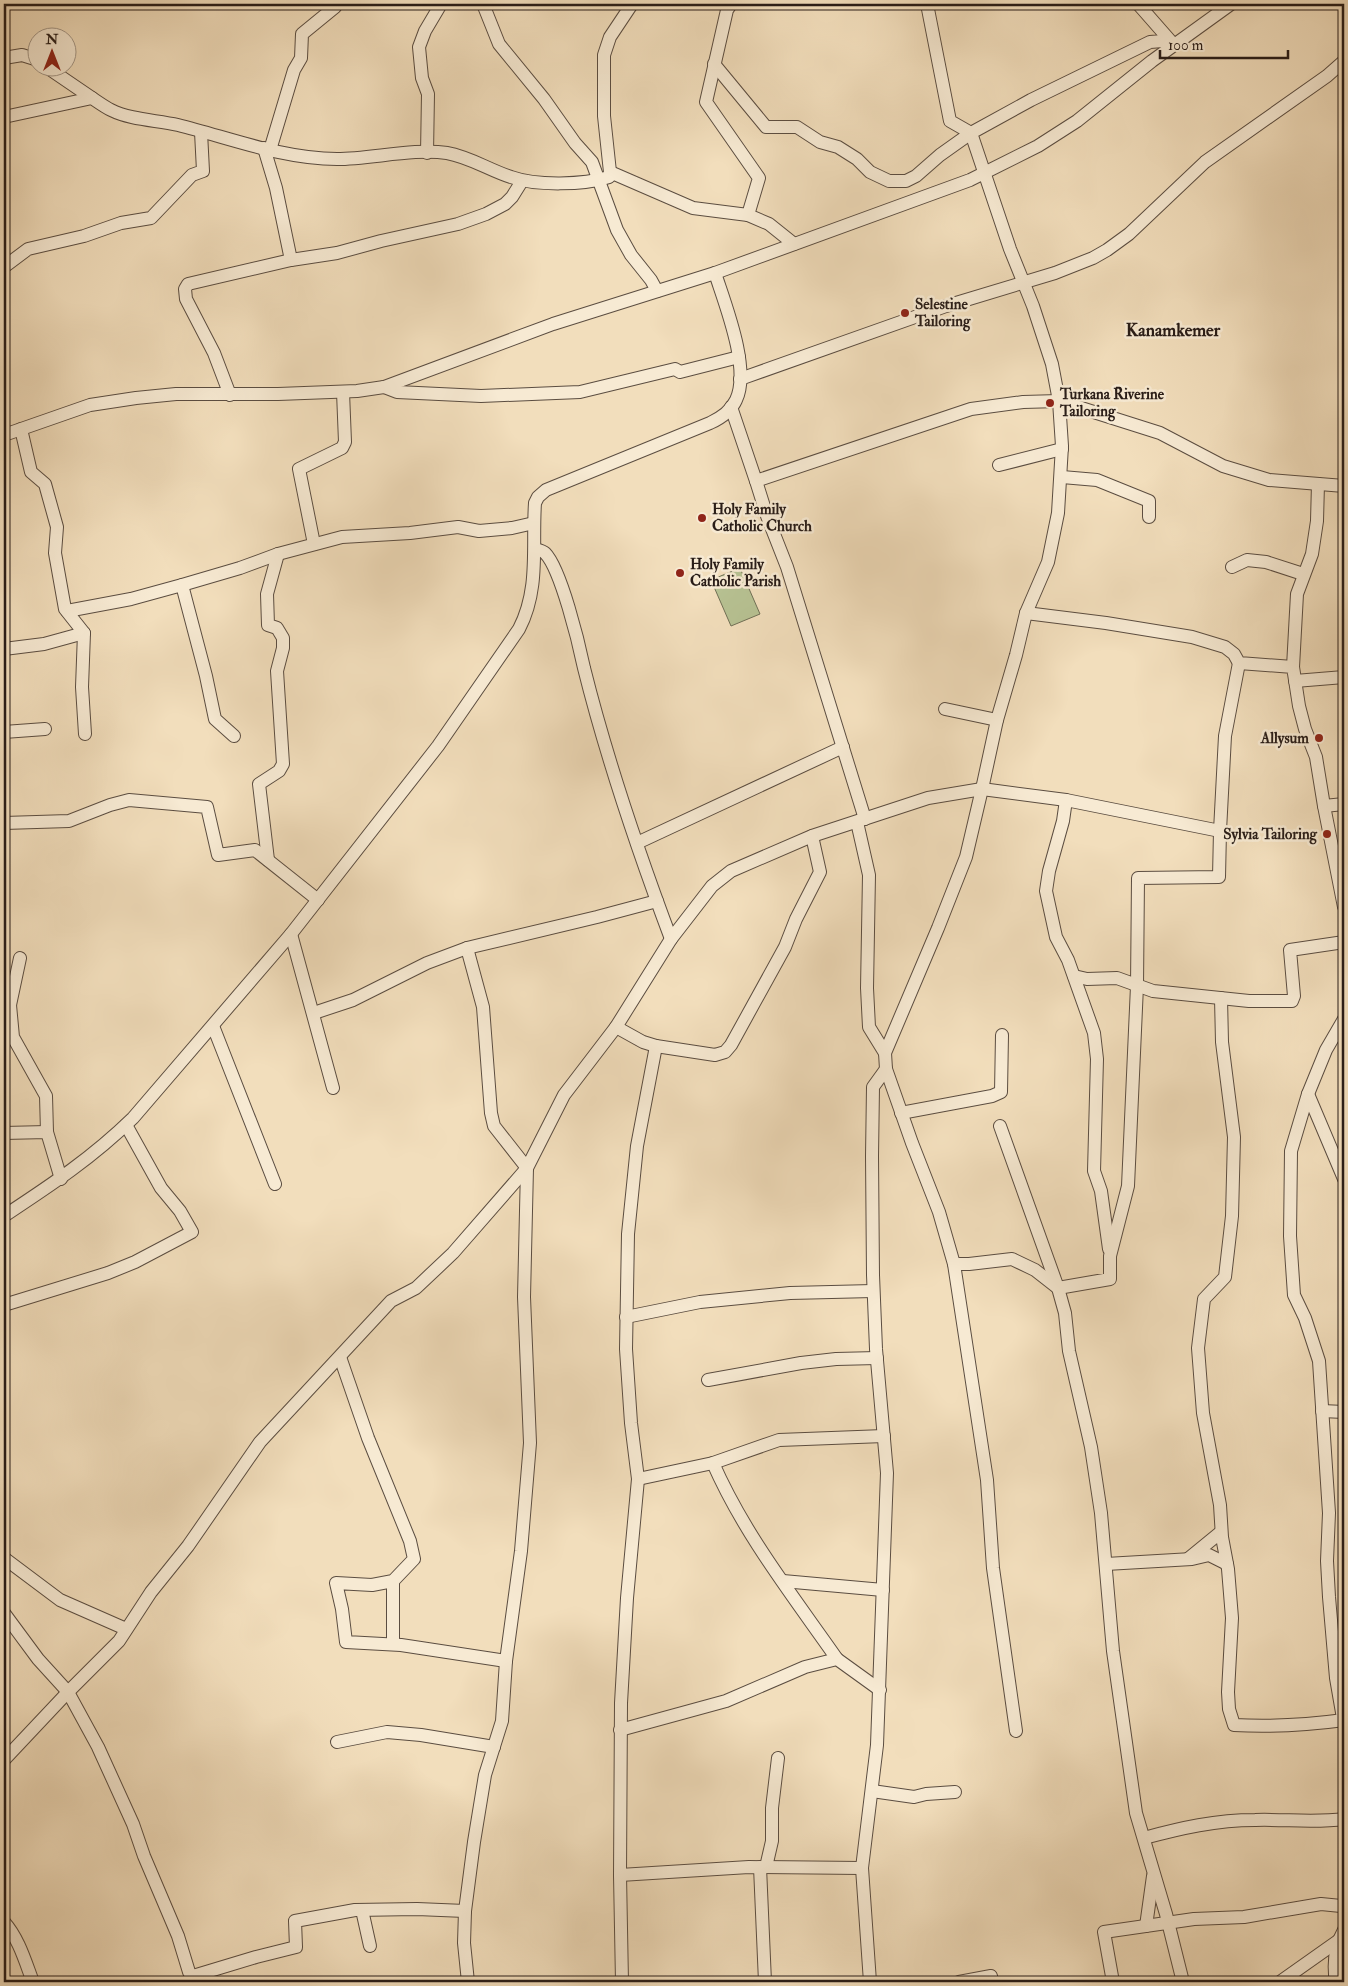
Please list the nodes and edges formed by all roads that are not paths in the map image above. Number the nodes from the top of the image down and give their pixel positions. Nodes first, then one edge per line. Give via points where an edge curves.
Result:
1 (336, 4) edge
2 (441, 4) edge
3 (483, 4) edge
4 (632, 4) edge
5 (731, 4) edge
6 (927, 4) edge
7 (1138, 4) edge
8 (1231, 4) edge
9 (1174, 45) junction
10 (28, 57) edge
11 (4, 58) edge
12 (1344, 61) edge
13 (714, 64) junction
14 (63, 78) edge
15 (92, 98) junction
16 (4, 117) edge
17 (201, 132) junction
18 (971, 133) junction
19 (267, 149) junction
20 (427, 153) junction
21 (610, 172) junction
22 (984, 173) junction
23 (522, 180) junction
24 (598, 181) junction
25 (748, 214) junction
26 (794, 244) junction
27 (291, 260) junction
28 (4, 267) edge
29 (715, 272) junction
30 (1025, 283) junction
31 (657, 292) junction
32 (739, 357) junction
33 (740, 380) junction
34 (384, 387) junction
35 (343, 392) junction
36 (230, 395) junction
37 (1059, 401) junction
38 (731, 407) junction
39 (21, 429) junction
40 (4, 435) edge
41 (1062, 448) junction
42 (999, 465) dead end
43 (1062, 477) junction
44 (756, 481) junction
45 (1318, 484) junction
46 (1344, 486) edge
47 (1149, 517) dead end
48 (534, 523) junction
49 (314, 544) junction
50 (535, 549) junction
51 (278, 554) junction
52 (1232, 566) dead end
53 (1304, 574) junction
54 (182, 585) junction
55 (67, 611) junction
56 (1026, 613) junction
57 (84, 633) junction
58 (4, 648) edge
59 (1239, 663) junction
60 (1293, 667) junction
61 (1344, 677) edge
62 (1295, 681) junction
63 (945, 709) dead end
64 (996, 720) junction
65 (45, 729) dead end
66 (4, 732) edge
67 (84, 734) dead end
68 (234, 736) dead end
69 (844, 747) junction
70 (982, 789) junction
71 (1066, 800) junction
72 (1344, 804) edge
73 (1324, 806) junction
74 (861, 821) junction
75 (4, 823) edge
76 (1220, 831) junction
77 (812, 836) junction
78 (637, 843) junction
79 (268, 860) junction
80 (318, 900) junction
81 (657, 901) junction
82 (1344, 907) edge
83 (291, 934) junction
84 (671, 940) junction
85 (1344, 942) edge
86 (467, 948) junction
87 (20, 958) dead end
88 (1074, 976) junction
89 (1137, 986) junction
90 (1220, 998) junction
91 (7, 1005) edge
92 (314, 1013) junction
93 (1344, 1019) edge
94 (213, 1026) junction
95 (616, 1027) junction
96 (1002, 1035) dead end
97 (656, 1046) junction
98 (885, 1053) junction
99 (886, 1069) junction
100 (333, 1088) dead end
101 (1308, 1094) junction
102 (901, 1113) junction
103 (126, 1125) junction
104 (1000, 1126) dead end
105 (46, 1132) junction
106 (4, 1133) edge
107 (527, 1168) junction
108 (61, 1179) junction
109 (1344, 1180) edge
110 (275, 1184) dead end
111 (4, 1216) edge
112 (1110, 1256) junction
113 (954, 1264) junction
114 (1058, 1288) junction
115 (873, 1291) junction
116 (4, 1305) edge
117 (626, 1317) junction
118 (340, 1358) junction
119 (877, 1358) junction
120 (708, 1380) dead end
121 (1322, 1411) junction
122 (1344, 1412) edge
123 (884, 1436) junction
124 (713, 1463) junction
125 (638, 1479) junction
126 (1221, 1532) junction
127 (4, 1558) edge
128 (1188, 1559) junction
129 (1106, 1564) junction
130 (1227, 1564) junction
131 (393, 1581) junction
132 (783, 1581) junction
133 (883, 1590) junction
134 (4, 1613) edge
135 (126, 1629) junction
136 (393, 1644) junction
137 (837, 1659) junction
138 (506, 1661) junction
139 (880, 1690) junction
140 (68, 1692) junction
141 (1344, 1722) edge
142 (620, 1730) junction
143 (1016, 1731) dead end
144 (337, 1742) dead end
145 (494, 1747) junction
146 (778, 1758) dead end
147 (4, 1760) edge
148 (872, 1790) junction
149 (955, 1792) dead end
150 (1344, 1819) edge
151 (1144, 1838) junction
152 (763, 1867) junction
153 (862, 1868) junction
154 (1154, 1870) junction
155 (620, 1875) junction
156 (1344, 1909) edge
157 (362, 1910) junction
158 (465, 1911) junction
159 (4, 1922) edge
160 (1169, 1922) junction
161 (1146, 1926) junction
162 (1341, 1935) edge
163 (370, 1946) dead end
164 (195, 1979) edge
165 (34, 1982) edge
166 (468, 1982) edge
167 (622, 1982) edge
168 (766, 1982) edge
169 (870, 1982) edge
170 (959, 1982) edge
171 (992, 1982) edge
172 (1113, 1982) edge
173 (1183, 1982) edge
174 (1280, 1982) edge
175 (1336, 1982) edge

1 - 19 street via 302,34 301,58
2 - 20 street via 419,47 422,78 428,94
3 - 24 street via 499,44 544,99 574,144 592,162
4 - 21 street via 610,37 604,56 603,102
5 - 13 street
6 - 18 street via 950,120
7 - 9 street
8 - 9 street
9 - 18 street via 1163,41 1150,42
9 - 22 street via 1077,121 1038,146
10 - 11 street
12 - 30 street via 1206,162 1120,242 1075,266
13 - 18 street via 766,127 797,127 820,142 838,147 870,172 889,181 906,181 916,176
13 - 25 street via 706,102 759,178
14 - 15 street
15 - 16 street
15 - 17 street via 112,110
17 - 19 street
17 - 28 street via 203,171 192,175 151,218 121,223 28,250
18 - 22 street
19 - 20 street via 338,159
19 - 27 street
20 - 23 street via 462,156
21 - 24 street via 609,177
21 - 25 street via 693,208
22 - 26 street
22 - 30 street
23 - 24 street via 548,183
23 - 27 street via 505,204 474,219 337,253
24 - 31 street via 621,237
25 - 26 street via 769,224
26 - 29 street
27 - 36 street via 193,282 185,289 186,299 214,353
29 - 31 street
29 - 32 street
30 - 33 street via 920,315
30 - 37 street via 1052,364
31 - 34 street via 553,324
32 - 33 street
32 - 34 street via 580,392 481,396 397,392
33 - 38 street
34 - 35 street
35 - 36 street
35 - 49 street via 342,448 299,469
36 - 39 street via 176,394 90,405
37 - 41 street
37 - 44 street via 1023,402 971,410
37 - 45 street via 1160,433 1223,466 1269,480
38 - 44 street
38 - 48 street via 710,423 546,490 536,501
39 - 40 street
39 - 55 street via 32,472 45,484 57,528 55,553
41 - 42 street
41 - 43 street
43 - 47 street via 1097,480 1149,501
43 - 56 street via 1048,562
44 - 69 street
45 - 46 street
45 - 53 street via 1312,554
48 - 49 street via 479,531 458,527 352,535
48 - 50 street
49 - 51 street
50 - 78 street via 546,554 557,576 574,627 599,728
50 - 80 street via 530,602 519,628 438,746
51 - 54 street
51 - 79 street via 267,601 268,624 277,628 283,648 277,671 283,764 279,771 259,784
52 - 53 street via 1247,560 1266,562
53 - 60 street via 1298,594
54 - 55 street
54 - 68 street via 215,719
55 - 57 street
56 - 59 street via 1106,622 1192,637 1225,647
56 - 64 street
57 - 58 street via 44,644
57 - 67 street
59 - 60 street
59 - 76 street via 1225,736
60 - 62 street
61 - 62 street
62 - 73 street via 1305,729 1316,757
63 - 64 street
64 - 70 street
65 - 66 street
69 - 74 street
69 - 78 street
70 - 71 street
70 - 74 street via 928,798
70 - 98 street via 966,857
71 - 76 street
71 - 88 street via 1046,891 1056,937
72 - 73 street
73 - 82 street
74 - 77 street
74 - 98 street via 868,875 869,1027
75 - 79 street via 70,821 110,804 129,800 207,807 218,855 255,850
76 - 89 street via 1219,877 1138,878
77 - 84 street via 746,863 719,878
77 - 97 street via 820,872 786,947 731,1045 725,1052 715,1055
78 - 81 street
79 - 80 street
80 - 83 street
81 - 84 street
81 - 86 street
83 - 92 street
83 - 94 street
84 - 95 street
85 - 90 street via 1290,950 1292,1001
86 - 92 street via 427,963 352,1000
86 - 107 street via 483,1007 494,1126
87 - 91 street
88 - 89 street via 1117,978
88 - 112 street via 1096,1046 1094,1170 1101,1192
89 - 90 street via 1153,991
89 - 112 street via 1128,1186
90 - 126 street via 1234,1137 1232,1216 1225,1277 1204,1299 1198,1348 1202,1405 1220,1505
91 - 105 street via 13,1037 46,1096
92 - 100 street
93 - 101 street via 1326,1050
94 - 103 street
94 - 110 street
95 - 97 street
95 - 107 street via 564,1095
96 - 102 street via 1001,1092
97 - 117 street via 634,1168
98 - 99 street
99 - 102 street
99 - 115 street via 873,1087
101 - 109 street
101 - 121 street via 1291,1151 1290,1236 1294,1296 1305,1318 1318,1361
102 - 113 street via 939,1212
103 - 108 street
103 - 116 street via 161,1188 192,1232 117,1269
104 - 114 street
105 - 106 street
105 - 108 street
107 - 118 street via 454,1253 416,1288 391,1301
107 - 138 street via 524,1297 530,1443 521,1551
108 - 111 street
112 - 114 street via 1110,1279
113 - 114 street via 1012,1259 1035,1270
113 - 143 street via 987,1480 993,1568
114 - 129 street via 1091,1447 1102,1513
115 - 117 street via 790,1293 700,1302
115 - 119 street
117 - 125 street via 631,1423
118 - 131 street via 410,1541 414,1559
118 - 135 street via 260,1442
119 - 120 street via 801,1363
119 - 123 street
121 - 122 street
121 - 141 street via 1330,1513 1327,1561 1336,1678
123 - 124 street via 779,1440
123 - 133 street via 888,1473
124 - 125 street
124 - 132 street via 724,1490
125 - 142 street
126 - 128 street
126 - 130 street
127 - 135 street via 60,1600
128 - 129 street
128 - 130 street via 1209,1555
129 - 151 street via 1113,1651 1136,1813
130 - 141 street via 1232,1618 1228,1692 1234,1725
131 - 136 street
131 - 136 street via 372,1585 336,1583 346,1642
132 - 133 street
132 - 137 street
133 - 139 street
134 - 140 street via 38,1659
135 - 140 street via 119,1641
136 - 138 street
137 - 139 street
137 - 142 street via 805,1667 726,1701
138 - 145 street via 502,1720
139 - 148 street
140 - 147 street
140 - 164 street via 98,1747 133,1824 189,1972
142 - 155 street
144 - 145 street via 387,1732
145 - 158 street via 485,1775
146 - 152 street via 772,1841
148 - 149 street via 914,1797
148 - 153 street
150 - 151 street via 1326,1822 1228,1820
151 - 154 street
152 - 153 street
152 - 155 street
152 - 168 street
153 - 169 street
154 - 160 street
154 - 161 street
155 - 167 street
156 - 160 street via 1321,1904 1244,1917
157 - 158 street via 417,1908
157 - 163 street
157 - 164 street via 295,1921 296,1947 256,1956
158 - 166 street
159 - 165 street via 20,1948
160 - 161 street
160 - 173 street
161 - 172 street via 1104,1932
162 - 174 street
162 - 175 street via 1334,1959
170 - 171 street via 991,1976

